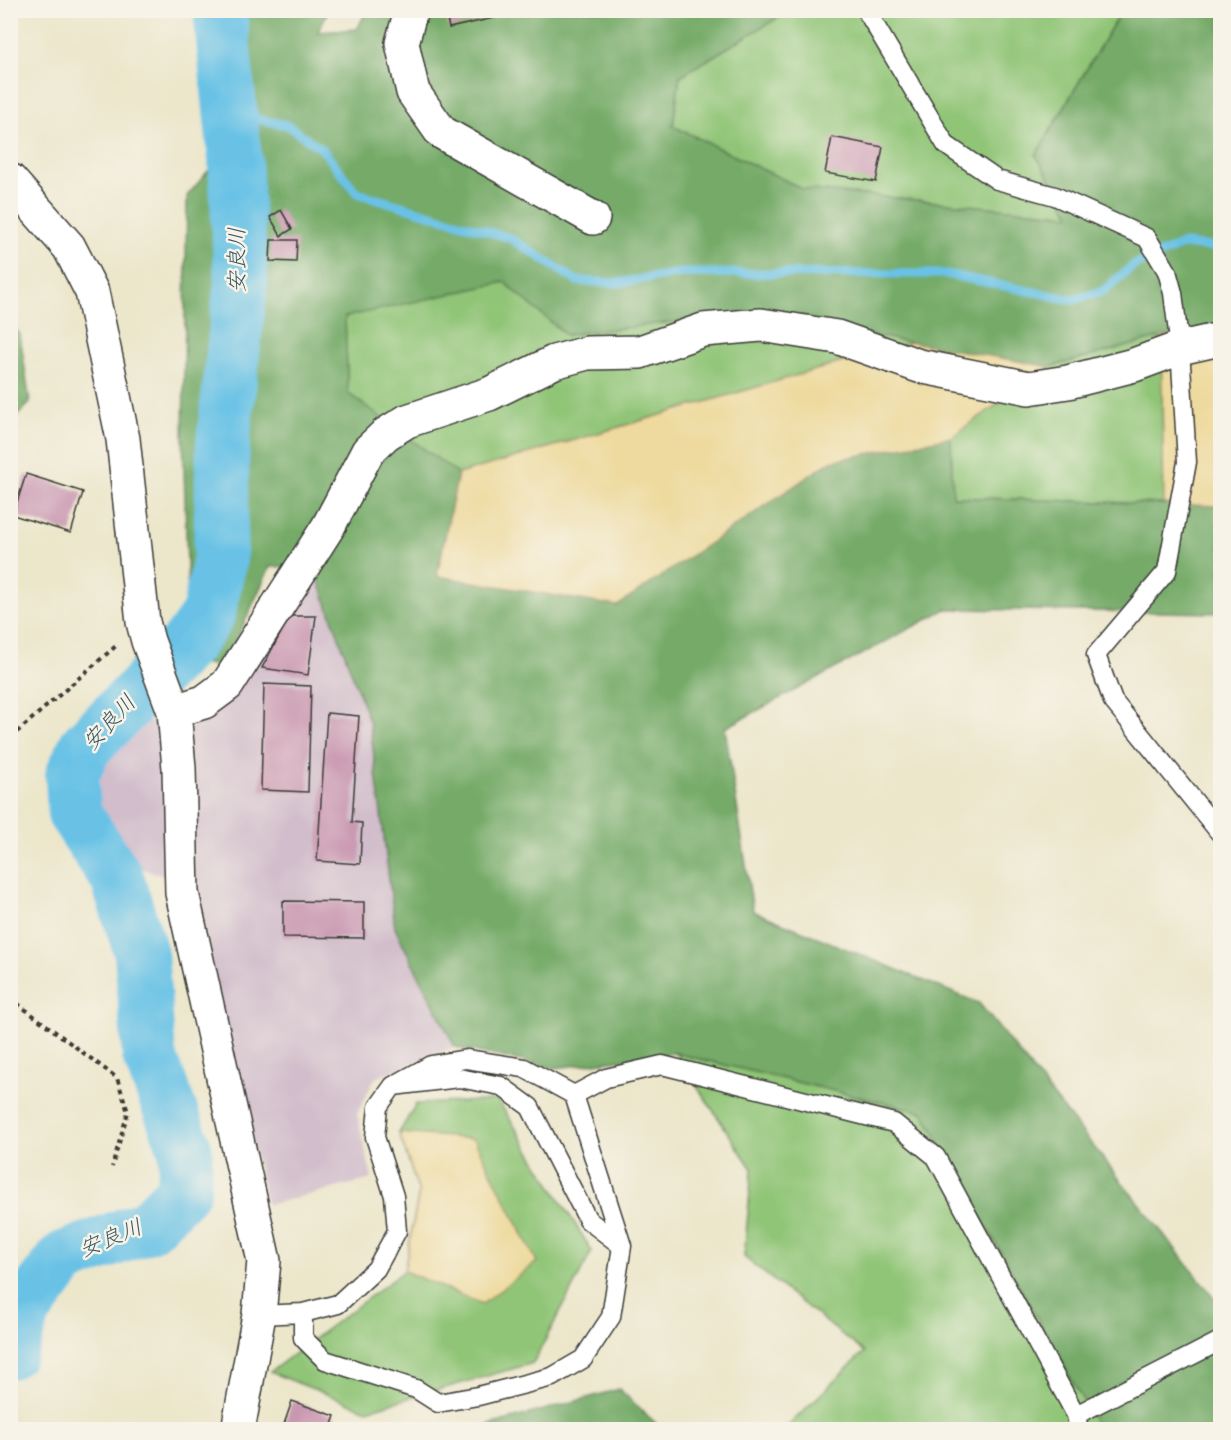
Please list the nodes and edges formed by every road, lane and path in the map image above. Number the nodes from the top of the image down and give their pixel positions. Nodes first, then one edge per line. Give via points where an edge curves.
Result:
1 (411, 10) edge
2 (866, 10) edge
3 (10, 180) edge
4 (593, 218) dead end
5 (1221, 339) edge
6 (1180, 348) junction
7 (145, 632) junction
8 (171, 703) junction
9 (10, 738) edge
10 (1221, 833) edge
11 (10, 998) edge
12 (393, 1086) junction
13 (574, 1095) junction
14 (112, 1167) dead end
15 (622, 1246) junction
16 (303, 1313) junction
17 (259, 1314) junction
18 (1221, 1341) edge
19 (1078, 1422) edge
20 (238, 1430) edge

1 - 4 street via 402,43 413,92 441,132
2 - 6 lane via 946,145 997,180 1055,196 1147,238 1167,271
3 - 7 street via 69,247 92,292 123,439
5 - 6 street
6 - 8 street via 1068,382 1029,388 919,366 837,337 761,325 703,330 640,352 587,353 554,362 489,394 407,421 386,434 368,451 328,527 227,685 204,702
6 - 10 lane via 1188,462 1167,571 1096,654 1113,701
7 - 8 street
7 - 9 path
8 - 17 street via 179,768 182,893 264,1261
11 - 14 path via 117,1078 128,1112
12 - 13 lane via 431,1065 466,1059 524,1068
12 - 15 lane via 459,1078 501,1086 530,1107 588,1220
12 - 16 lane via 378,1107 375,1137 394,1196 397,1231 376,1269 338,1304
13 - 15 lane
13 - 19 lane via 606,1078 662,1065 894,1123 936,1157
15 - 16 lane via 611,1317 583,1359 552,1377 478,1396 438,1403 416,1389 325,1360 303,1338
16 - 17 lane
17 - 20 street
18 - 19 lane

